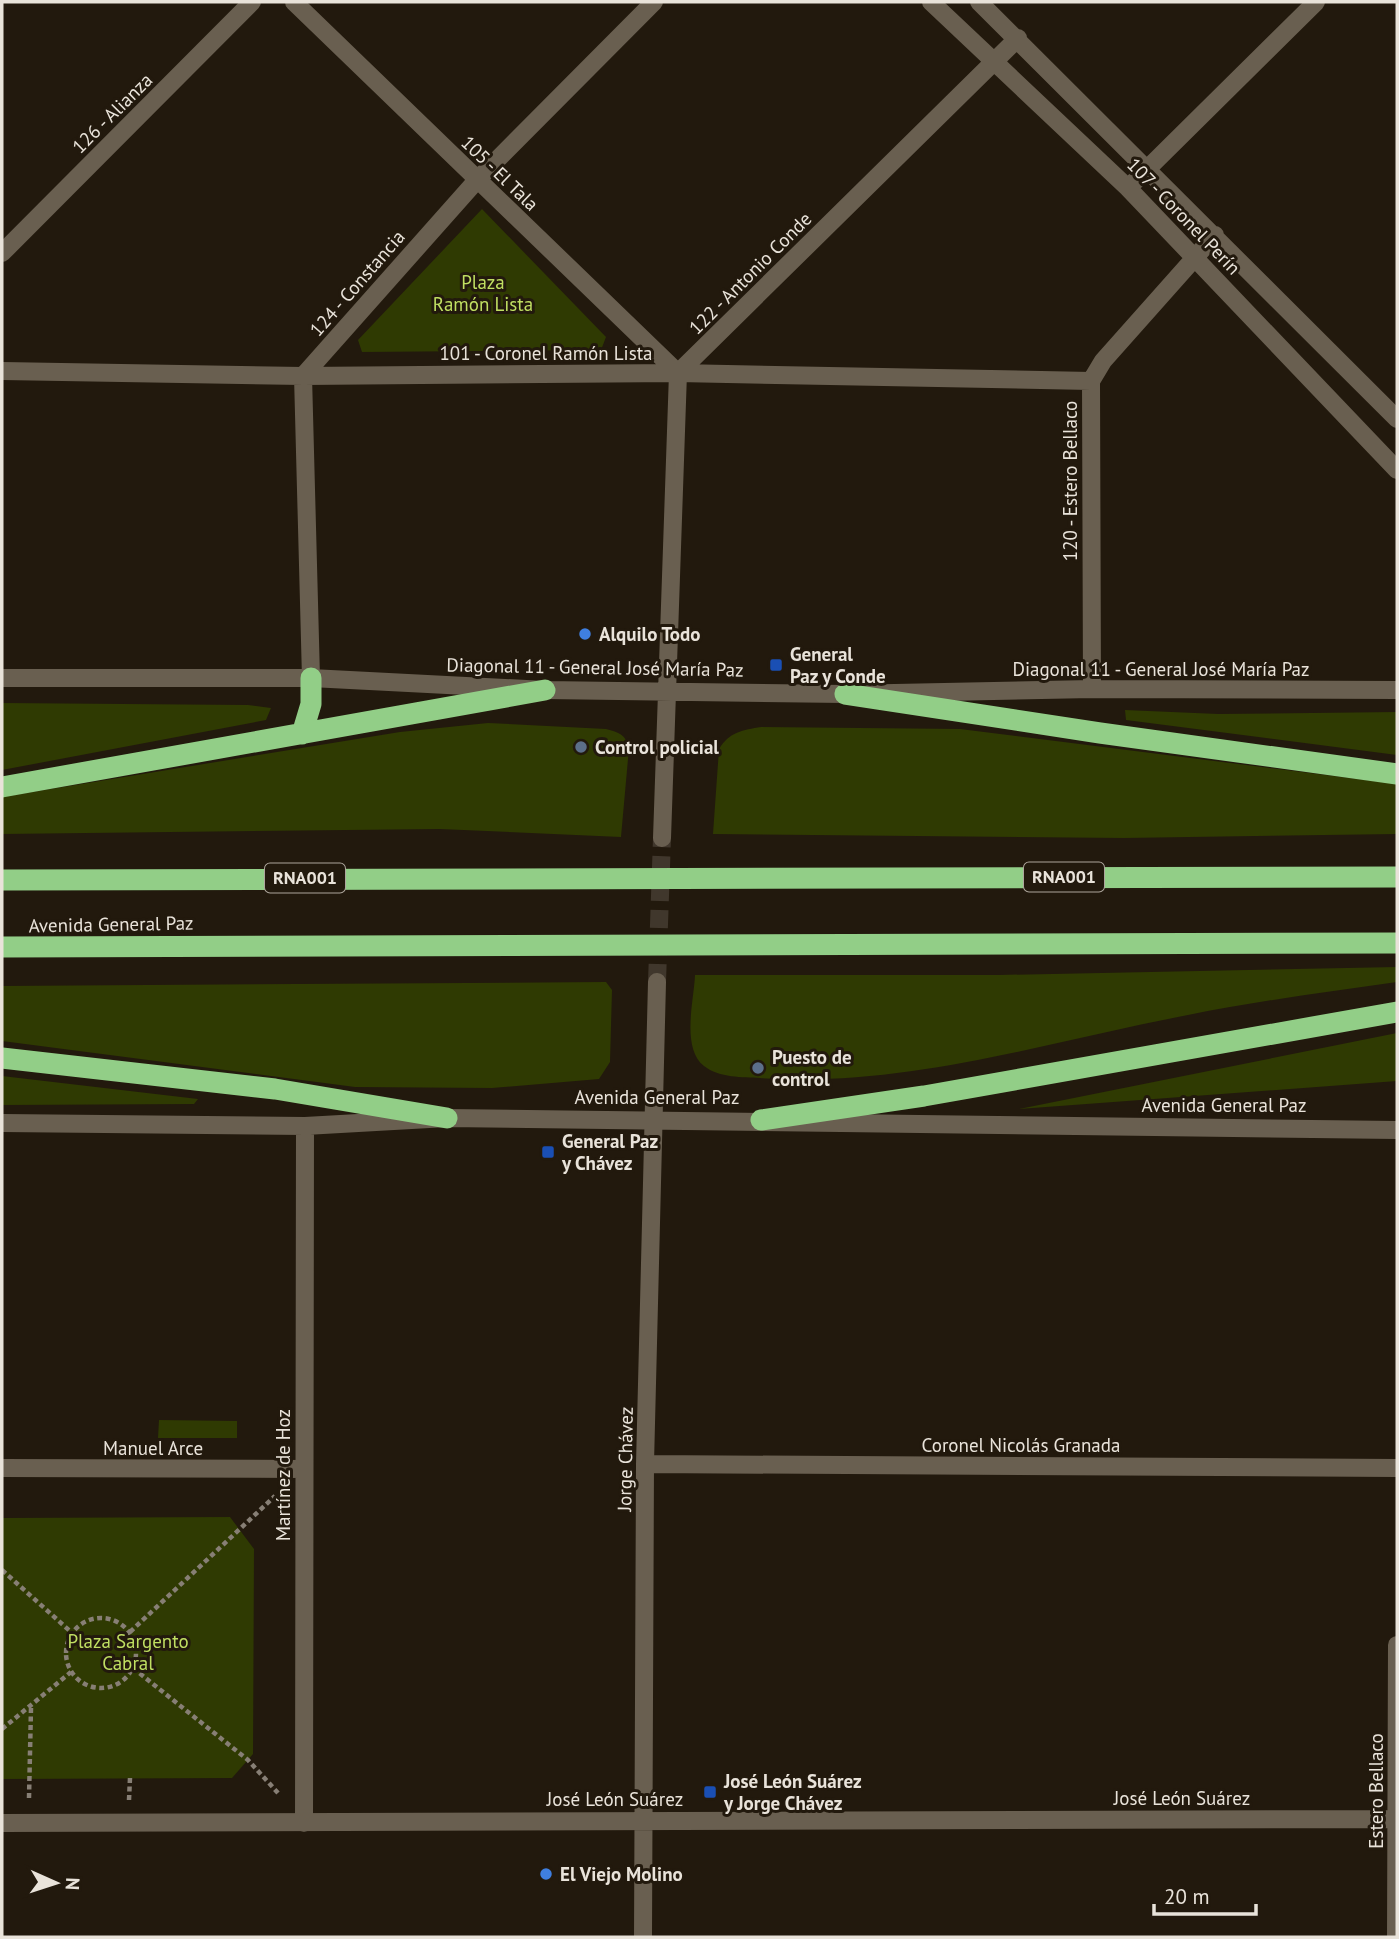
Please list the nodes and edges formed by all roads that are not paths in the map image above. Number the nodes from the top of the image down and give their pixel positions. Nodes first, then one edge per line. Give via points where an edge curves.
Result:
1 (252, 2) edge
2 (294, 2) edge
3 (654, 2) edge
4 (931, 2) edge
5 (978, 2) edge
6 (1316, 2) edge
7 (1018, 38) junction
8 (995, 60) junction
9 (1147, 169) junction
10 (477, 180) junction
11 (1128, 188) junction
12 (1216, 235) junction
13 (2, 253) edge
14 (1196, 258) junction
15 (2, 372) edge
16 (678, 373) junction
17 (303, 376) junction
18 (1091, 381) junction
19 (1397, 419) edge
20 (1397, 470) edge
21 (2, 678) edge
22 (311, 678) junction
23 (1093, 689) junction
24 (545, 690) junction
25 (1397, 690) edge
26 (667, 692) junction
27 (845, 694) junction
28 (302, 734) junction
29 (1397, 774) edge
30 (2, 787) edge
31 (662, 838) tunnel mouth
32 (1397, 877) edge
33 (2, 880) edge
34 (1397, 943) edge
35 (2, 947) edge
36 (657, 982) tunnel mouth
37 (1397, 1012) edge
38 (2, 1058) edge
39 (447, 1118) junction
40 (652, 1120) junction
41 (761, 1120) junction
42 (2, 1123) edge
43 (305, 1126) junction
44 (1397, 1130) edge
45 (645, 1464) junction
46 (2, 1468) edge
47 (1397, 1468) edge
48 (304, 1469) junction
49 (1397, 1645) edge
50 (643, 1819) junction
51 (1397, 1819) edge
52 (2, 1823) edge
53 (304, 1823) junction
54 (643, 1937) edge
55 (1396, 1937) edge

1 - 13 street, 126 - Alianza
2 - 10 street, 105 - El Tala
3 - 10 street, 124 - Constancia
4 - 8 street, 107 - Coronel Perín
5 - 7 street, 107 - Coronel Perín
6 - 9 street
7 - 8 street, 122 - Antonio Conde
7 - 9 street, 107 - Coronel Perín
8 - 11 street, 107 - Coronel Perín
8 - 16 street, 122 - Antonio Conde
9 - 11 street
9 - 12 street, 107 - Coronel Perín
10 - 16 street, 105 - El Tala
10 - 17 street, 124 - Constancia
11 - 14 street, 107 - Coronel Perín
12 - 14 street, 120 - Estero Bellaco
12 - 19 street, 107 - Coronel Perín
14 - 18 street, 120 - Estero Bellaco
14 - 20 street, 107 - Coronel Perín
15 - 17 street, 101 - Coronel Ramón Lista
16 - 17 street, 101 - Coronel Ramón Lista
16 - 18 street, 101 - Coronel Ramón Lista
16 - 26 street
17 - 22 street
18 - 23 street, 120 - Estero Bellaco
21 - 22 street, Diagonal 11 - General José María Paz
22 - 24 street, Diagonal 11 - General José María Paz
22 - 28 highway
23 - 25 street, Diagonal 11 - General José María Paz
23 - 27 street, Diagonal 11 - General José María Paz
24 - 26 street, Diagonal 11 - General José María Paz
24 - 28 highway
26 - 27 street, Diagonal 11 - General José María Paz
26 - 31 street
27 - 29 highway
28 - 30 highway
32 - 33 highway, RNA001
34 - 35 highway, Avenida General Paz
36 - 40 street, Jorge Chávez
37 - 41 highway
38 - 39 highway via 275,1089
39 - 40 street, Avenida General Paz
39 - 43 street, Avenida General Paz
40 - 41 street, Avenida General Paz
40 - 45 street, Jorge Chávez
41 - 44 street, Avenida General Paz via 914,1126
42 - 43 street, Avenida General Paz
43 - 48 street, Martínez de Hoz
45 - 47 street, Coronel Nicolás Granada
45 - 50 street, Jorge Chávez
46 - 48 street, Manuel Arce
48 - 53 street, Martínez de Hoz
49 - 51 street, Estero Bellaco
50 - 51 street, José León Suárez
50 - 53 street, José León Suárez
50 - 54 street, Jorge Chávez
51 - 55 street, Estero Bellaco
52 - 53 street, José León Suárez

